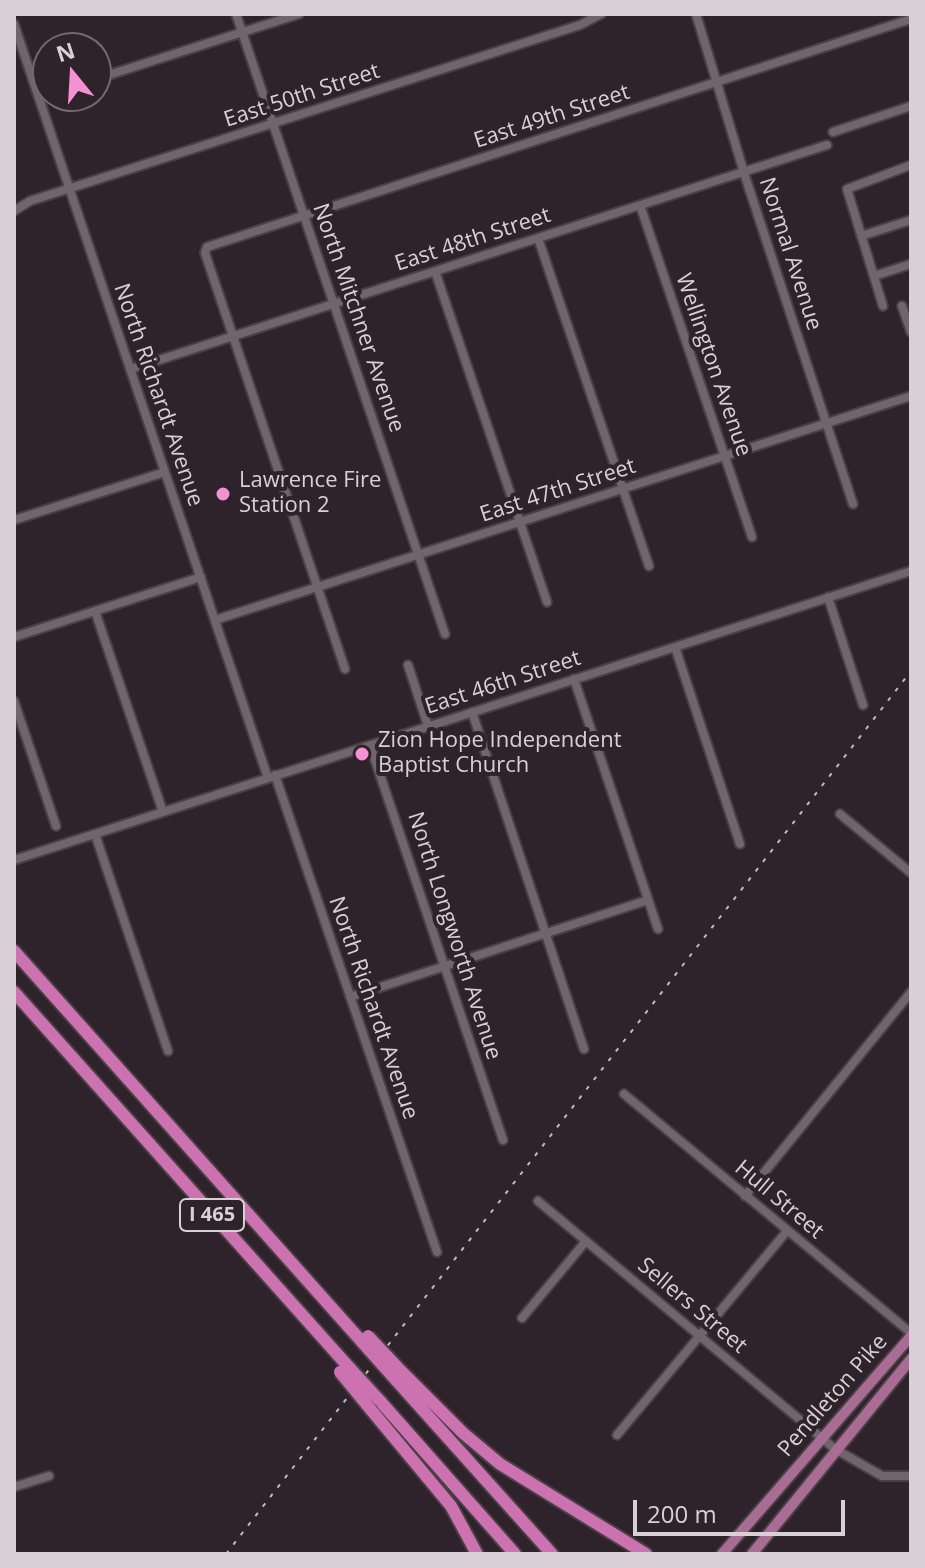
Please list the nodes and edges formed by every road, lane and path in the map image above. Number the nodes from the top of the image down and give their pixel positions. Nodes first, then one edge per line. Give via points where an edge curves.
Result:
1 (236, 14) edge
2 (299, 14) edge
3 (601, 14) edge
4 (696, 14) edge
5 (911, 19) edge
6 (14, 24) edge
7 (242, 32) junction
8 (32, 68) edge
9 (112, 74) edge
10 (716, 83) junction
11 (911, 106) edge
12 (48, 112) edge
13 (273, 124) junction
14 (833, 132) dead end
15 (827, 145) dead end
16 (911, 165) edge
17 (744, 171) junction
18 (70, 189) junction
19 (640, 205) junction
20 (14, 211) edge
21 (304, 214) junction
22 (911, 220) edge
23 (861, 236) junction
24 (538, 238) junction
25 (911, 264) edge
26 (435, 271) junction
27 (874, 276) junction
28 (333, 304) junction
29 (883, 306) dead end
30 (902, 306) dead end
31 (911, 332) edge
32 (234, 335) junction
33 (131, 369) junction
34 (911, 396) edge
35 (828, 423) junction
36 (725, 456) junction
37 (165, 472) junction
38 (622, 489) junction
39 (853, 504) dead end
40 (14, 520) edge
41 (521, 522) junction
42 (752, 537) dead end
43 (419, 555) junction
44 (649, 566) dead end
45 (911, 571) edge
46 (201, 577) junction
47 (319, 587) junction
48 (828, 597) junction
49 (547, 602) dead end
50 (95, 611) junction
51 (215, 620) junction
52 (445, 634) dead end
53 (14, 637) edge
54 (675, 647) junction
55 (408, 665) dead end
56 (345, 669) dead end
57 (574, 679) junction
58 (14, 701) edge
59 (863, 705) dead end
60 (472, 712) junction
61 (428, 726) junction
62 (370, 745) junction
63 (272, 776) junction
64 (163, 812) junction
65 (840, 814) dead end
66 (56, 826) dead end
67 (95, 834) junction
68 (740, 844) dead end
69 (14, 860) edge
70 (911, 873) edge
71 (648, 900) junction
72 (658, 929) dead end
73 (545, 933) junction
74 (14, 951) edge
75 (445, 966) junction
76 (14, 992) edge
77 (911, 992) edge
78 (350, 997) junction
79 (584, 1049) dead end
80 (168, 1051) dead end
81 (624, 1094) dead end
82 (503, 1140) dead end
83 (745, 1196) junction
84 (538, 1201) dead end
85 (787, 1231) junction
86 (586, 1241) junction
87 (437, 1252) dead end
88 (522, 1318) dead end
89 (698, 1335) junction
90 (911, 1335) edge
91 (911, 1359) edge
92 (399, 1376) junction
93 (376, 1406) junction
94 (617, 1435) dead end
95 (822, 1438) junction
96 (835, 1449) junction
97 (49, 1476) dead end
98 (911, 1476) edge
99 (14, 1487) edge
100 (477, 1554) edge
101 (515, 1554) edge
102 (552, 1554) edge
103 (646, 1554) edge
104 (722, 1554) edge
105 (752, 1554) edge

1 - 7 street, North Mitchner Avenue
2 - 7 street
3 - 13 street, East 50th Street
4 - 10 street, Normal Avenue
5 - 10 street, East 49th Street
6 - 8 street, North Richardt Avenue
7 - 9 street
7 - 13 street, North Mitchner Avenue
10 - 17 street, Normal Avenue
10 - 21 street, East 49th Street
11 - 14 street
12 - 18 street, North Richardt Avenue
13 - 18 street, East 50th Street
13 - 21 street, North Mitchner Avenue
15 - 17 street, East 48th Street
16 - 23 street via 851,185 846,195
17 - 19 street, East 48th Street
17 - 35 street, Normal Avenue
18 - 20 street, East 50th Street
18 - 33 street, North Richardt Avenue
19 - 24 street, East 48th Street
19 - 36 street, Wellington Avenue
21 - 28 street, North Mitchner Avenue
21 - 32 street, East 49th Street via 205,250
22 - 23 street
23 - 27 street
24 - 26 street, East 48th Street
24 - 38 street
25 - 27 street
26 - 28 street, East 48th Street
26 - 41 street
27 - 29 street
28 - 32 street, East 48th Street
28 - 43 street, North Mitchner Avenue
30 - 31 street
32 - 33 street, East 48th Street
32 - 47 street
33 - 37 street, North Richardt Avenue
34 - 35 street, East 47th Street
35 - 36 street, East 47th Street
35 - 39 street, Normal Avenue
36 - 38 street, East 47th Street
36 - 42 street, Wellington Avenue
37 - 40 street
37 - 46 street, North Richardt Avenue
38 - 41 street, East 47th Street
38 - 44 street
41 - 43 street, East 47th Street
41 - 49 street
43 - 47 street, East 47th Street
43 - 52 street, North Mitchner Avenue
45 - 48 street, East 46th Street
46 - 50 street
46 - 51 street, North Richardt Avenue
47 - 51 street, East 47th Street
47 - 56 street
48 - 54 street, East 46th Street
48 - 59 street
50 - 53 street
50 - 64 street
51 - 63 street, North Richardt Avenue
54 - 57 street, East 46th Street
54 - 68 street
55 - 61 street
57 - 60 street, East 46th Street
57 - 71 street
58 - 66 street
60 - 61 street, East 46th Street
60 - 73 street
61 - 62 street, East 46th Street
62 - 63 street, East 46th Street
62 - 75 street, North Longworth Avenue
63 - 64 street, East 46th Street
63 - 78 street, North Richardt Avenue
64 - 67 street, East 46th Street
65 - 70 street
67 - 69 street, East 46th Street
67 - 80 street
71 - 72 street
71 - 73 street
73 - 75 street
73 - 79 street
74 - 92 highway, I 465, bridge
75 - 78 street
75 - 82 street, North Longworth Avenue
76 - 93 highway, I 465, bridge
77 - 83 street
78 - 87 street, North Richardt Avenue
81 - 83 street, Hull Street
83 - 85 street, Hull Street
84 - 86 street, Sellers Street
85 - 89 street
85 - 90 street, Hull Street
86 - 88 street
86 - 89 street, Sellers Street
89 - 94 street
89 - 95 street, Sellers Street
90 - 95 main road, Pendleton Pike
91 - 96 main road, Pendleton Pike
92 - 102 highway, I 465
92 - 103 highway via 500,1464
93 - 100 highway via 451,1506
93 - 101 highway, I 465
95 - 96 street, Sellers Street
95 - 104 main road, Pendleton Pike
96 - 98 street, Sellers Street via 882,1476
96 - 105 main road, Pendleton Pike
97 - 99 street

